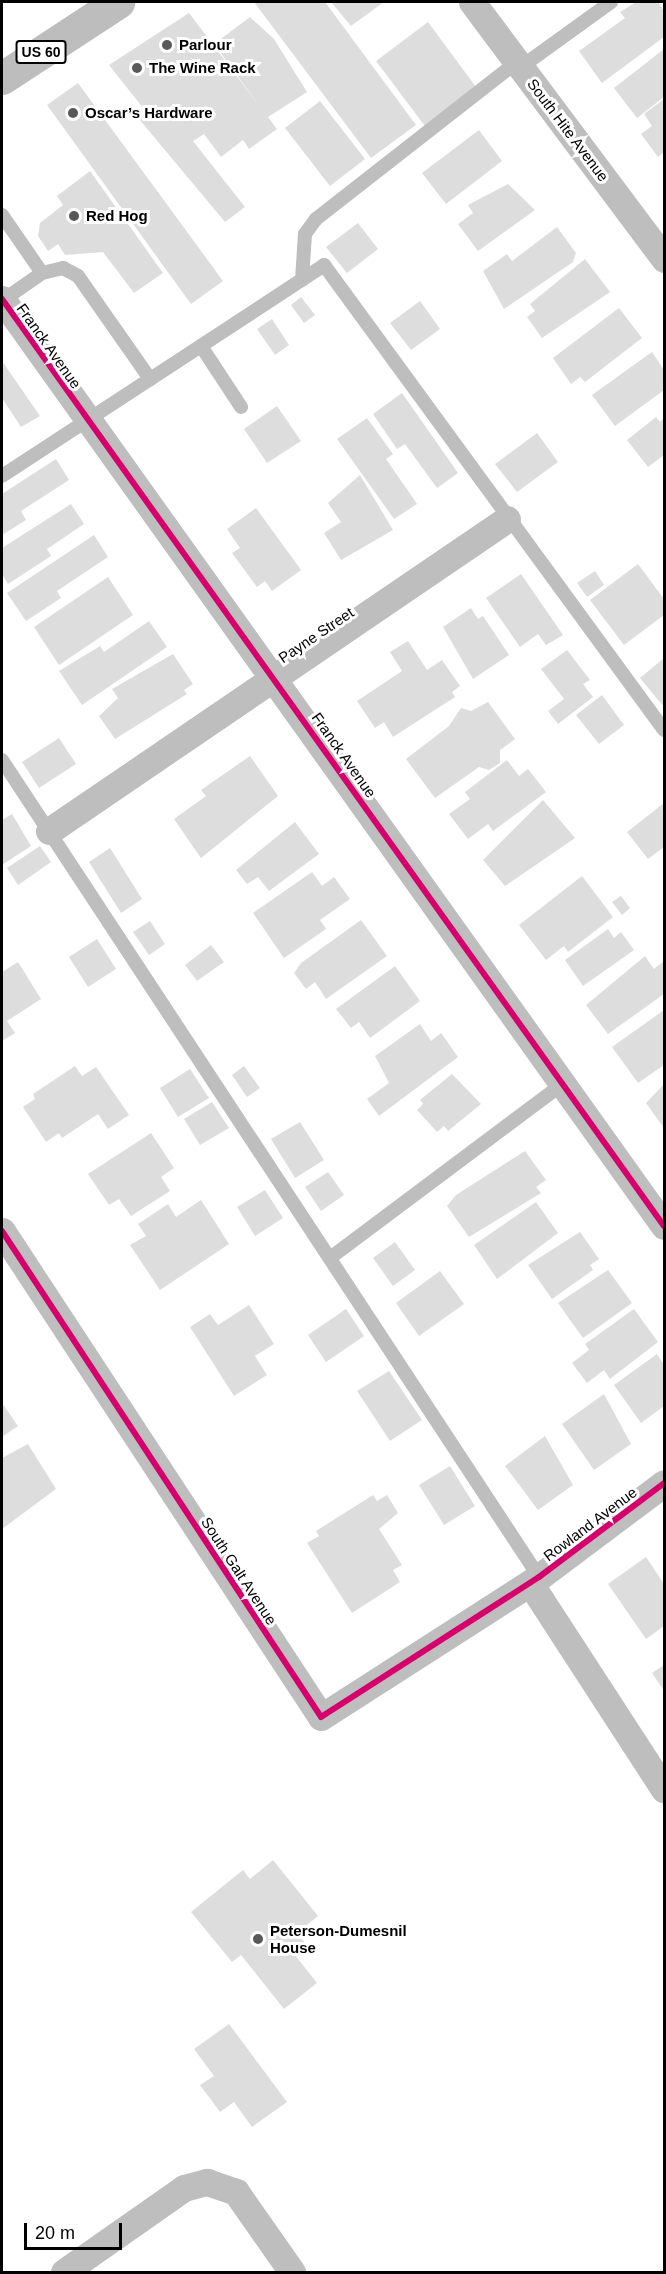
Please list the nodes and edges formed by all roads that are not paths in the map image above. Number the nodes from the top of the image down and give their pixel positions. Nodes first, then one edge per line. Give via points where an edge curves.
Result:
1 (118, 2) edge
2 (472, 2) edge
3 (611, 2) edge
4 (519, 65) junction
5 (2, 78) edge
6 (2, 215) edge
7 (664, 258) edge
8 (42, 273) junction
9 (302, 280) junction
10 (2, 300) edge
11 (201, 346) junction
12 (150, 379) junction
13 (241, 406) dead end
14 (87, 420) junction
15 (2, 476) edge
16 (507, 519) junction
17 (274, 678) junction
18 (664, 730) edge
19 (2, 760) edge
20 (49, 831) junction
21 (563, 1084) junction
22 (664, 1226) edge
23 (2, 1231) edge
24 (330, 1258) junction
25 (664, 1483) edge
26 (534, 1580) junction
27 (664, 1789) edge
28 (64, 2272) edge
29 (292, 2272) edge

1 - 5 main road, US 60
2 - 4 street, South Hite Avenue
3 - 4 lane
4 - 7 street, South Hite Avenue
4 - 9 lane via 316,219 305,234
6 - 8 lane
8 - 10 lane
8 - 12 lane via 63,268 78,276
9 - 11 lane
9 - 16 lane via 324,265
10 - 14 street, Franck Avenue
11 - 12 lane
11 - 13 lane
12 - 14 lane
14 - 15 lane
14 - 17 street, Franck Avenue
16 - 17 street, Payne Street
16 - 18 lane
17 - 20 street, Payne Street
17 - 21 street, Franck Avenue
19 - 20 lane
20 - 24 lane
21 - 22 street, Franck Avenue
21 - 24 lane
23 - 26 street, South Galt Avenue via 321,1717
24 - 26 lane
25 - 26 street, Rowland Avenue
26 - 27 street
28 - 29 street via 184,2188 207,2182 236,2192

